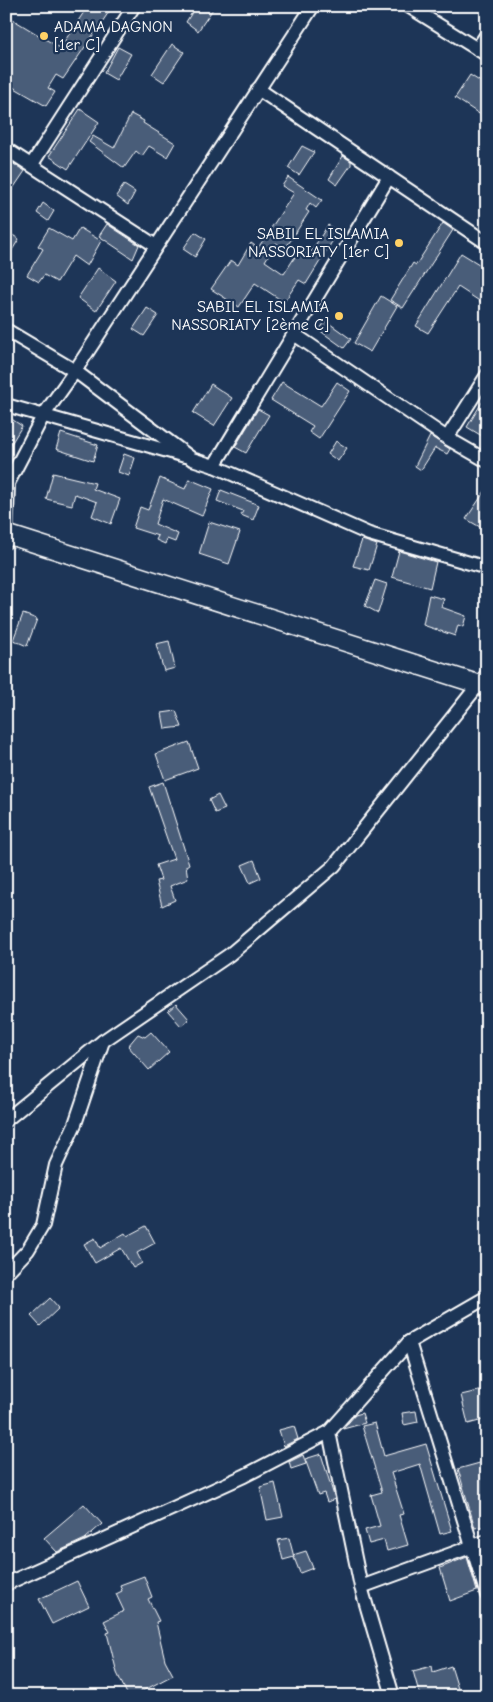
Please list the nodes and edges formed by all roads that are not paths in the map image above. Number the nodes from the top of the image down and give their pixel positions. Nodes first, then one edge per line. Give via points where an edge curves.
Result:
1 (313, 6) edge
2 (408, 6) edge
3 (132, 7) edge
4 (487, 34) edge
5 (482, 52) edge
6 (258, 89) junction
7 (6, 149) edge
8 (32, 164) junction
9 (389, 177) junction
10 (487, 243) edge
11 (156, 246) junction
12 (6, 330) edge
13 (294, 334) junction
14 (75, 371) junction
15 (487, 375) edge
16 (6, 404) edge
17 (42, 416) junction
18 (447, 438) junction
19 (192, 458) junction
20 (487, 461) edge
21 (214, 466) junction
22 (7, 486) edge
23 (7, 537) edge
24 (487, 568) edge
25 (484, 682) edge
26 (104, 1041) junction
27 (6, 1120) edge
28 (6, 1272) edge
29 (487, 1297) edge
30 (409, 1342) junction
31 (329, 1432) junction
32 (487, 1541) edge
33 (470, 1546) junction
34 (6, 1584) edge
35 (361, 1587) junction
36 (487, 1595) edge
37 (394, 1696) edge

1 - 6 street
2 - 5 street
3 - 8 street
4 - 5 street
6 - 9 street
6 - 11 street
7 - 8 street
8 - 11 street
9 - 10 street
9 - 13 street
11 - 14 street
12 - 14 street
13 - 18 street
13 - 21 street
14 - 17 street
14 - 19 street
15 - 18 street
16 - 17 street
17 - 19 street
17 - 22 street
18 - 20 street
19 - 21 street
21 - 24 street via 369,534
22 - 23 street
23 - 25 street
25 - 26 street via 334,866 229,954
26 - 27 street
26 - 28 street via 75,1124 56,1165 43,1225 28,1250
29 - 30 street
30 - 31 street
30 - 33 street
31 - 34 street via 244,1476
31 - 35 street
32 - 33 street
33 - 35 street
33 - 36 street
35 - 37 street

